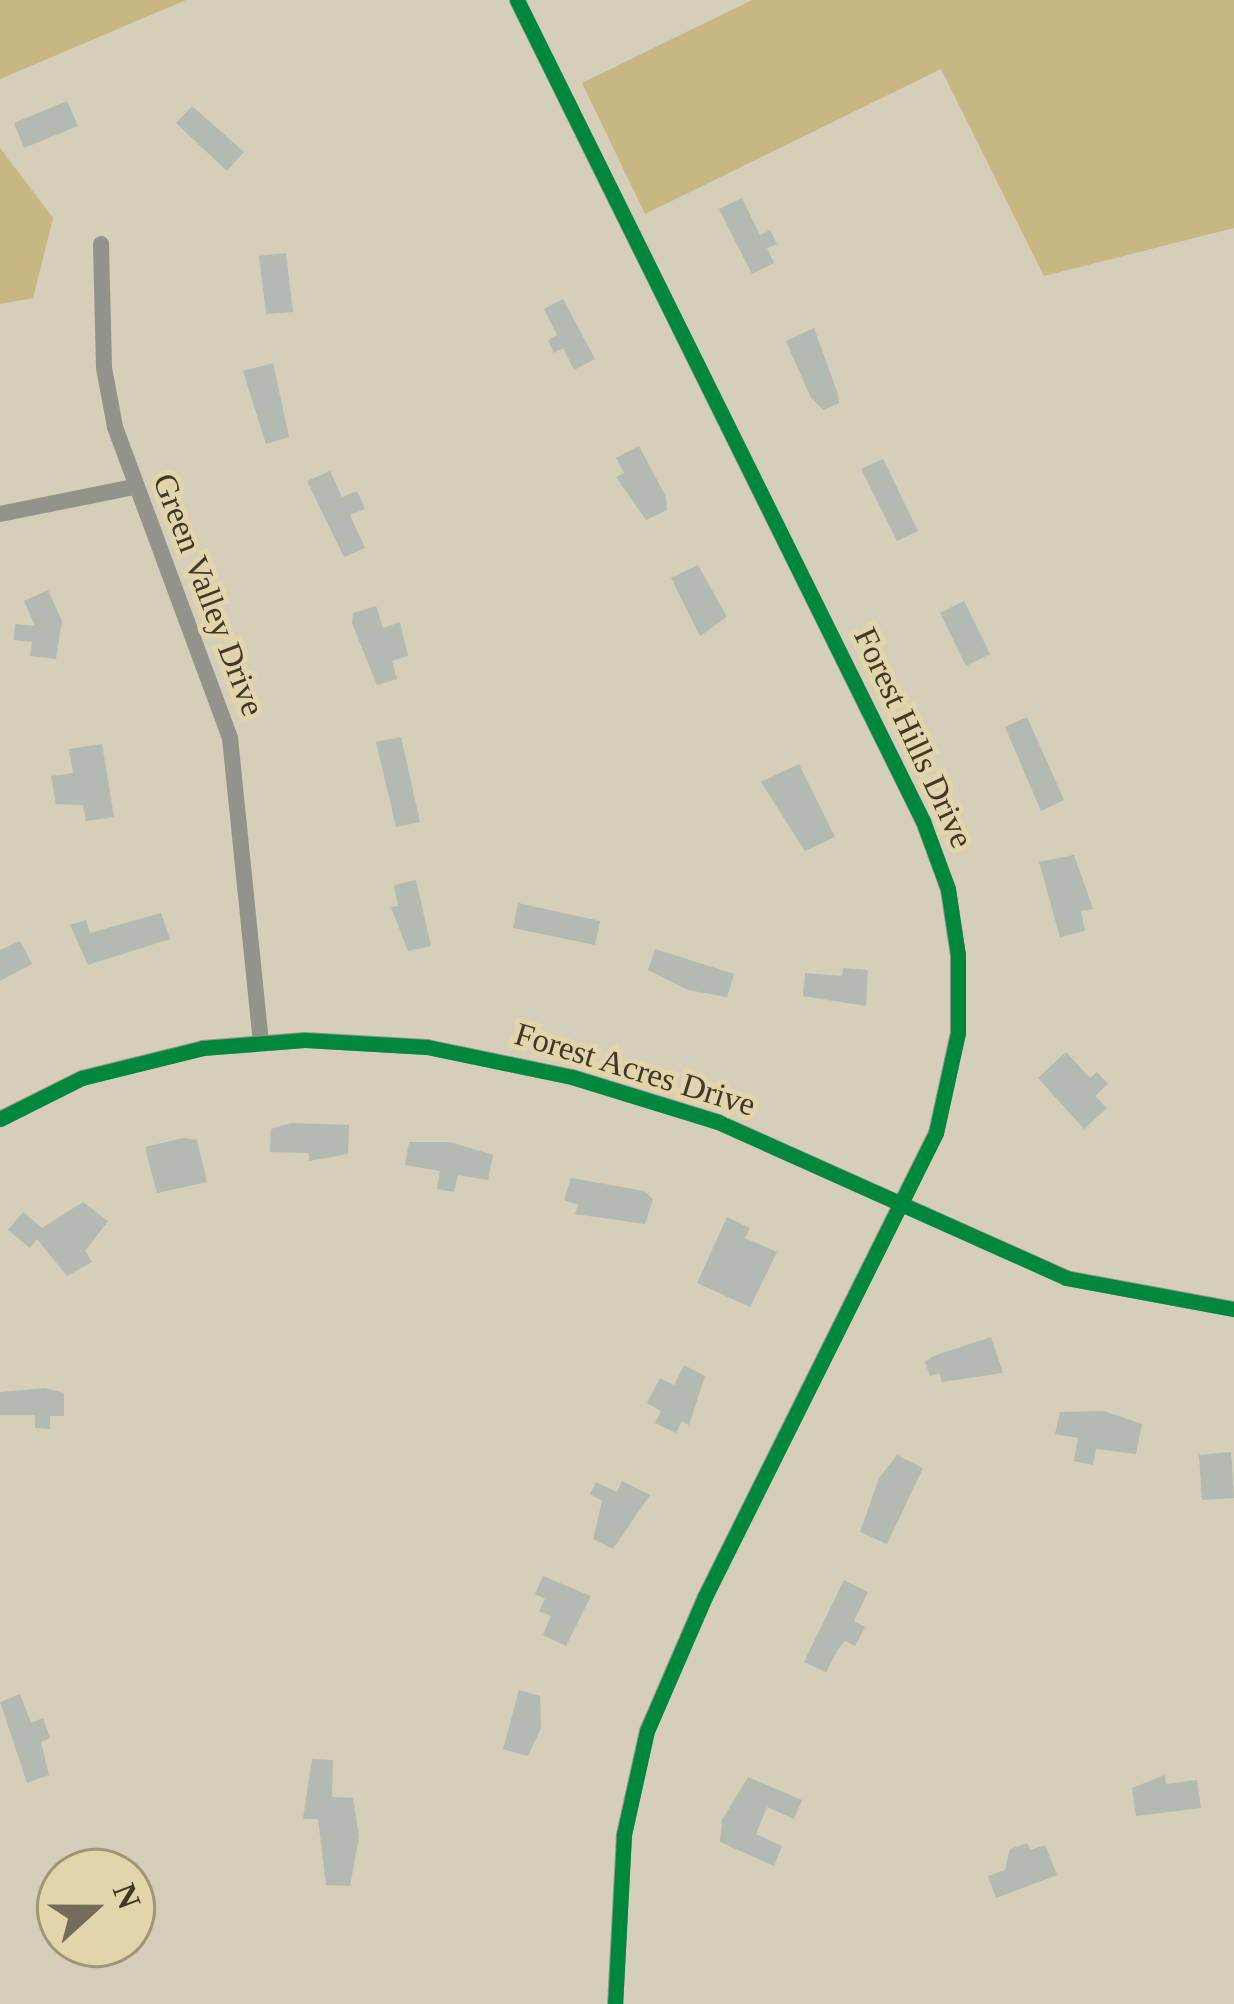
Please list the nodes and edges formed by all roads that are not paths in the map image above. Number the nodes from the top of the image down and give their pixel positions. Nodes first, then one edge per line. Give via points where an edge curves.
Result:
1 (517, 0) edge
2 (101, 244) dead end
3 (134, 487) junction
4 (0, 514) edge
5 (261, 1041) junction
6 (0, 1119) edge
7 (903, 1206) junction
8 (1234, 1309) edge
9 (615, 2004) edge

1 - 7 street, Forest Hills Drive via 938,858 958,955 958,1033 946,1103
2 - 3 street, Green Valley Drive via 104,368
3 - 4 street
3 - 5 street, Green Valley Drive via 230,738
5 - 6 street, Forest Acres Drive via 100,1072
5 - 7 street, Forest Acres Drive via 412,1046 572,1077 737,1130
7 - 8 street, Forest Acres Drive via 1066,1278
7 - 9 street, Forest Hills Drive via 656,1708 627,1814

